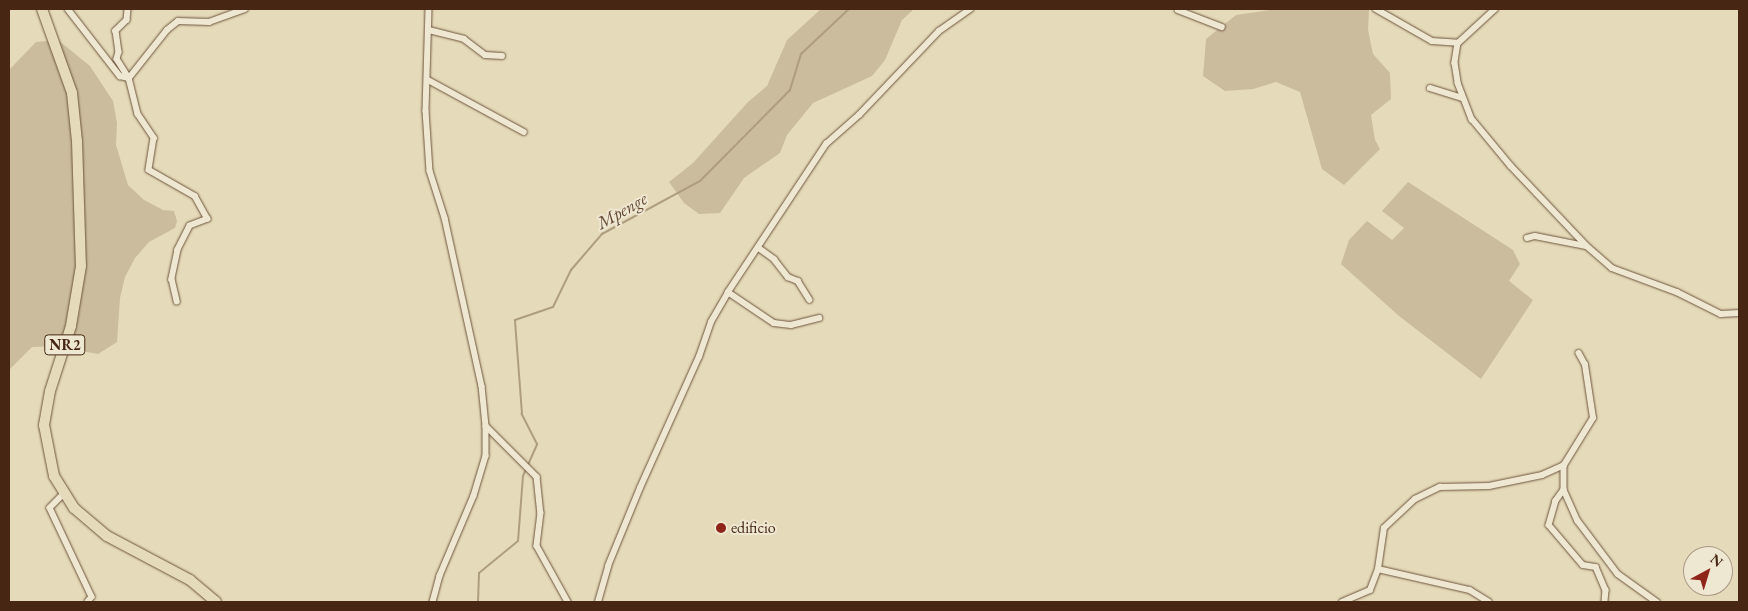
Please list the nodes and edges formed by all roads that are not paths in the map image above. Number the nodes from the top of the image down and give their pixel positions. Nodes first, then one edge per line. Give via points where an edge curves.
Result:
1 (42, 9) edge
2 (68, 9) edge
3 (128, 9) edge
4 (245, 9) edge
5 (429, 9) edge
6 (970, 9) edge
7 (1169, 9) edge
8 (1180, 9) edge
9 (1376, 9) edge
10 (1495, 9) edge
11 (1222, 27) dead end
12 (429, 30) junction
13 (1458, 43) junction
14 (502, 56) dead end
15 (129, 78) junction
16 (428, 80) junction
17 (1430, 88) dead end
18 (1463, 98) junction
19 (524, 132) dead end
20 (1527, 238) dead end
21 (1587, 246) junction
22 (759, 248) junction
23 (728, 292) junction
24 (810, 300) dead end
25 (176, 301) dead end
26 (1739, 313) edge
27 (819, 318) dead end
28 (1579, 354) dead end
29 (486, 426) junction
30 (1564, 465) junction
31 (1564, 490) junction
32 (64, 493) junction
33 (1378, 569) junction
34 (88, 602) edge
35 (216, 602) edge
36 (434, 602) edge
37 (568, 602) edge
38 (598, 602) edge
39 (1342, 602) edge
40 (1489, 602) edge
41 (1605, 602) edge
42 (1657, 602) edge

1 - 32 highway, NR2 via 72,93 77,141 81,266 71,326 50,391 44,425 54,476
2 - 15 street via 120,76
3 - 15 street via 126,20 116,32 117,59
4 - 15 street via 209,22 178,21
5 - 12 street
6 - 22 street via 939,31 859,115 826,144
7 - 8 street
8 - 11 street
9 - 13 street via 1432,41
10 - 13 street
12 - 14 street via 464,40 485,55
12 - 16 street
13 - 18 street via 1455,63
15 - 25 street via 138,114 154,138 149,170 195,196 208,219 190,226 178,250 172,279
16 - 19 street
16 - 29 street via 430,171 445,218 480,377
17 - 18 street
18 - 21 street via 1485,136
20 - 21 street
21 - 26 street via 1612,268 1677,292 1721,314
22 - 23 street
22 - 24 street via 780,264 788,278 798,281
23 - 27 street via 774,323 791,325
23 - 38 street via 711,322 699,357 640,488 608,566
28 - 30 street via 1585,365 1593,418
29 - 36 street via 486,456 474,496 440,576
29 - 37 street via 537,478 541,513 537,546
30 - 31 street
30 - 33 street via 1542,475 1489,486 1440,487 1415,499 1384,528
31 - 41 street via 1556,501 1549,525 1583,565 1596,567 1606,590
31 - 42 street via 1578,521 1618,574
32 - 34 street via 50,508 92,597
32 - 35 highway, NR2 via 74,508 107,536 190,580
33 - 39 street via 1370,590
33 - 40 street via 1470,590

